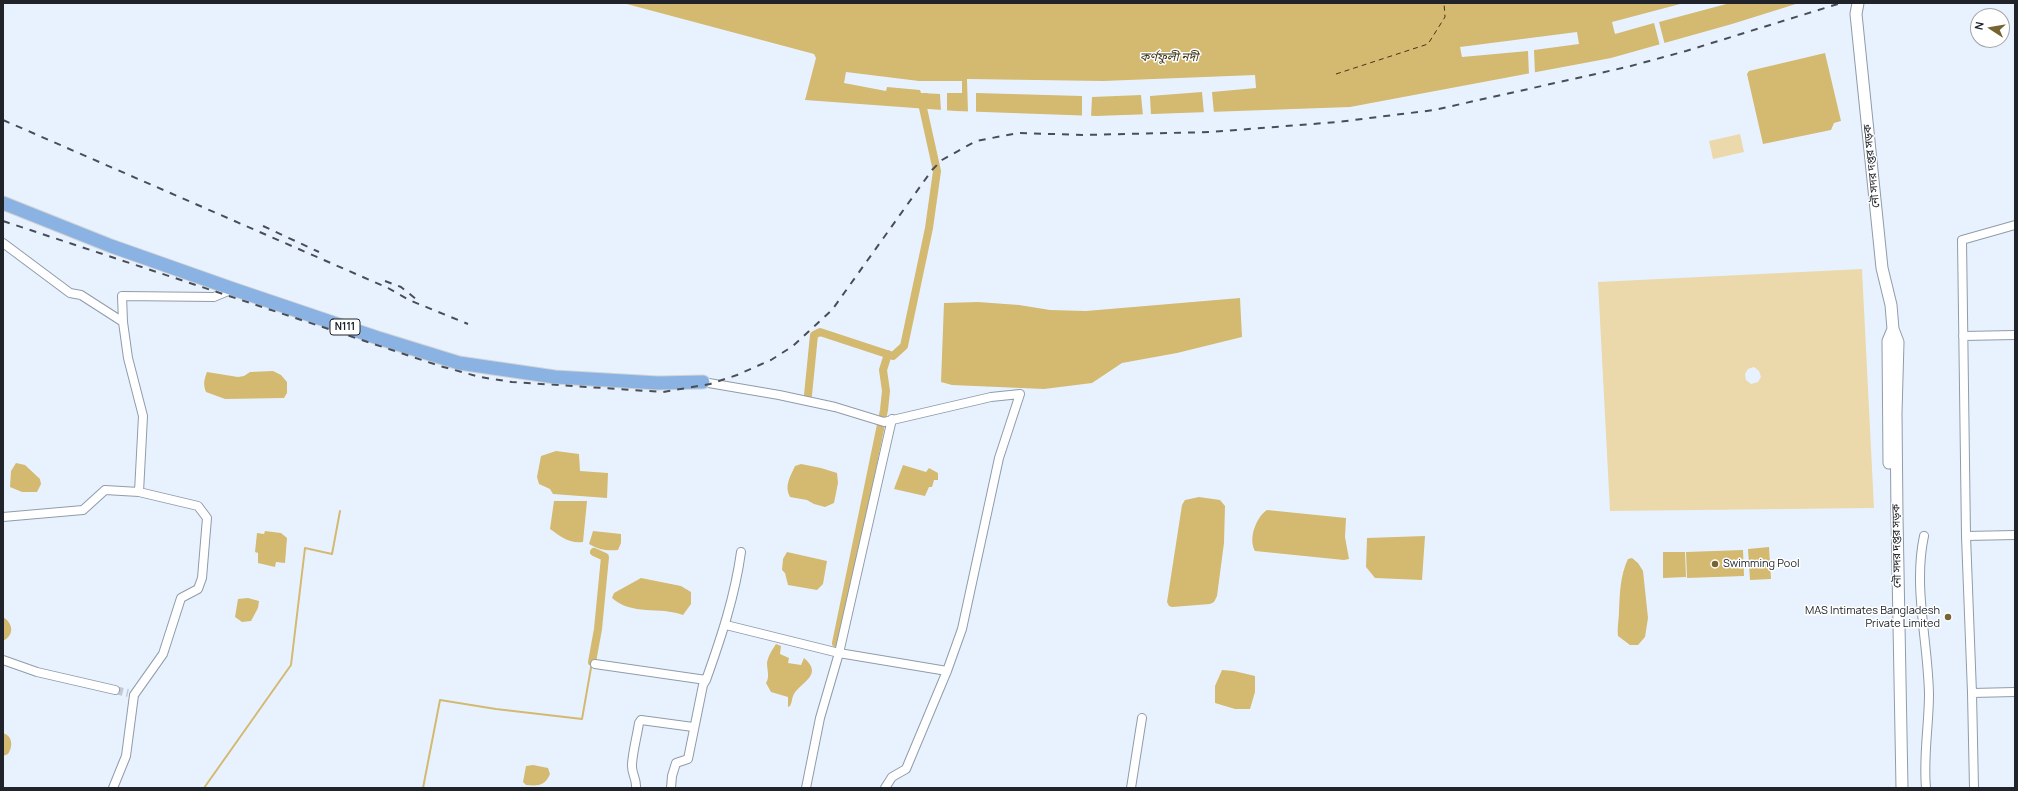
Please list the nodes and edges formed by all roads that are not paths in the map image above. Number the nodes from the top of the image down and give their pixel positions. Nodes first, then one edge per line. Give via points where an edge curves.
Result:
1 (1858, 3) edge
2 (3, 203) edge
3 (2015, 225) edge
4 (3, 243) edge
5 (233, 289) junction
6 (123, 322) junction
7 (1893, 330) junction
8 (2015, 335) edge
9 (1963, 336) junction
10 (703, 382) joint
11 (892, 419) junction
12 (139, 492) junction
13 (3, 517) edge
14 (2015, 534) edge
15 (1924, 536) dead end
16 (1966, 536) junction
17 (741, 552) dead end
18 (726, 625) junction
19 (839, 653) junction
20 (3, 660) edge
21 (595, 664) dead end
22 (947, 671) junction
23 (706, 680) junction
24 (115, 690) tunnel mouth
25 (2015, 692) edge
26 (1972, 693) junction
27 (1142, 718) dead end
28 (693, 727) junction
29 (113, 788) edge
30 (636, 788) edge
31 (672, 788) edge
32 (806, 788) edge
33 (885, 788) edge
34 (1131, 788) edge
35 (1894, 788) edge
36 (1902, 788) edge
37 (1926, 788) edge
38 (1974, 788) edge

1 - 7 main road, নৌ সদর দপ্তর সড়ক via 1856,14 1882,268 1891,305
2 - 5 highway, N111 via 111,246
3 - 9 street via 1962,240
4 - 6 street via 70,293 81,295
5 - 6 street via 214,297 122,296
5 - 10 highway, N111 via 459,363 555,377 658,383
6 - 12 street via 130,365 143,416
7 - 35 main road, নৌ সদর দপ্তর সড়ক via 1888,341 1888,412
7 - 36 main road, নৌ সদর দপ্তর সড়ক via 1898,342 1896,500
8 - 9 street
9 - 16 street
10 - 11 street via 835,407 881,422
11 - 19 street
11 - 22 street via 991,397 1020,394 999,458 962,629
12 - 13 street via 105,490 83,510
12 - 29 street via 198,506 207,518 202,578 198,589 181,598 163,654 131,694 126,756
14 - 16 street
15 - 37 street via 1921,552 1921,586 1928,693
16 - 26 street
17 - 18 street
18 - 19 street
18 - 23 street
19 - 22 street
19 - 32 street via 820,718
20 - 24 street via 36,672
21 - 23 street
22 - 33 street via 906,769 892,777
23 - 28 street
25 - 26 street
26 - 38 street
27 - 34 street
28 - 30 street via 641,720 632,763
28 - 31 street via 688,759 676,762

